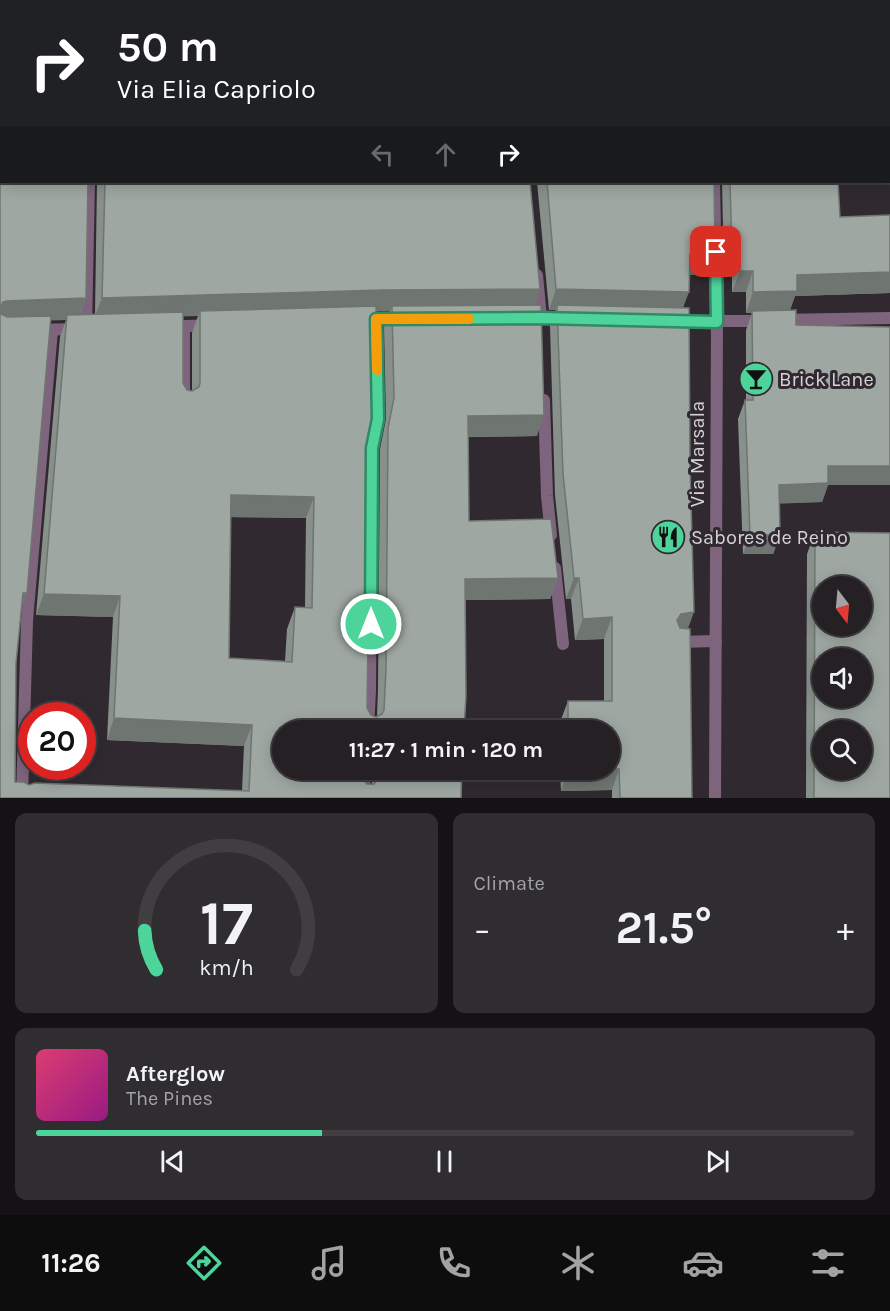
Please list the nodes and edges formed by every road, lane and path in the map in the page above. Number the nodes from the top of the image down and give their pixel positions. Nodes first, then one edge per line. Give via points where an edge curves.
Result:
1 (89, 183) edge
2 (714, 183) edge
3 (536, 261) edge
4 (517, 318) edge
5 (890, 318) edge
6 (376, 319) junction
7 (411, 319) edge
8 (576, 319) edge
9 (354, 320) edge
10 (658, 320) edge
11 (717, 322) junction
12 (541, 324) junction
13 (218, 325) edge
14 (184, 326) junction
15 (151, 327) edge
16 (21, 330) edge
17 (52, 330) junction
18 (543, 389) edge
19 (184, 404) edge
20 (716, 641) junction
21 (677, 642) edge
22 (563, 644) dead end
23 (368, 720) edge
24 (364, 780) edge
25 (22, 798) edge
26 (363, 798) edge
27 (715, 798) edge

1 - 17 street via 91,329
2 - 11 street, Via Marsala
3 - 12 street
4 - 12 street
5 - 11 street
6 - 7 street
6 - 9 street
6 - 23 street via 378,419 372,448
8 - 12 street
10 - 11 street
11 - 20 street, Via Marsala
13 - 14 street
14 - 15 street
14 - 19 street
16 - 17 street
17 - 25 street via 27,621
18 - 22 street via 548,496
20 - 21 street
20 - 27 street, Via Marsala
24 - 26 street

